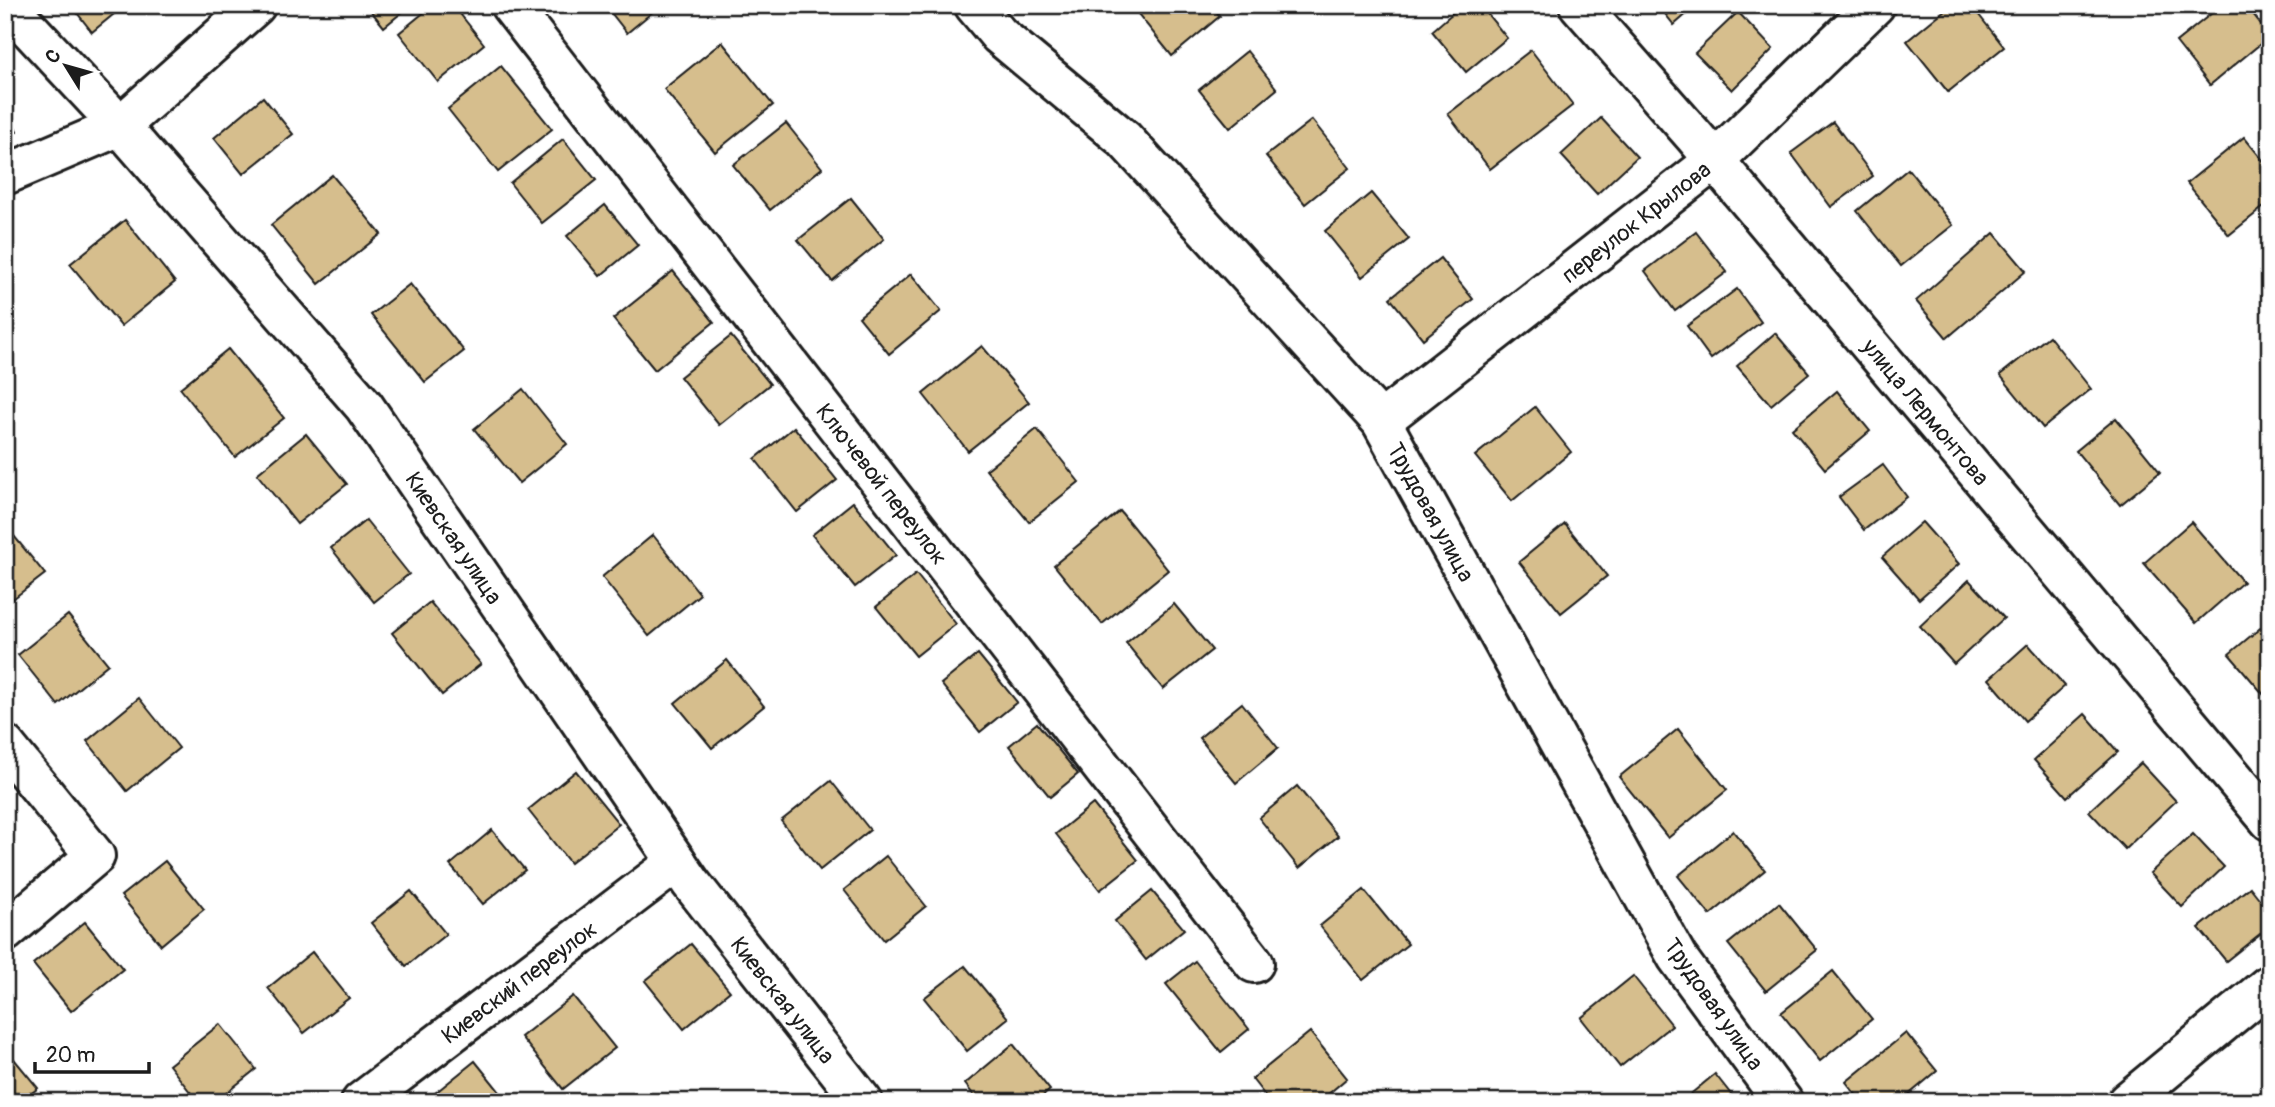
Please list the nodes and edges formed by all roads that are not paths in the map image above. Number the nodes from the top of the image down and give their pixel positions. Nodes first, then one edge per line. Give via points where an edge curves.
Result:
1 (7, 5) edge
2 (256, 5) edge
3 (510, 5) edge
4 (974, 5) edge
5 (1579, 5) edge
6 (1875, 5) edge
7 (120, 126) junction
8 (1715, 160) junction
9 (5, 175) edge
10 (1381, 421) junction
11 (5, 745) edge
12 (2270, 821) edge
13 (677, 862) junction
14 (5, 932) edge
15 (1254, 962) dead end
16 (2270, 984) edge
17 (361, 1102) edge
18 (863, 1102) edge
19 (1783, 1102) edge
20 (2127, 1102) edge

1 - 7 street, Киевская улица
2 - 7 street
3 - 15 street, Ключевой переулок
4 - 10 street, Трудовая улица via 999,35 1124,139
5 - 8 street, улица Лермонтова
6 - 8 street, переулок Крылова
7 - 9 street
7 - 13 street, Киевская улица via 364,406
8 - 10 street, переулок Крылова
8 - 12 street, улица Лермонтова
10 - 19 street, Трудовая улица via 1677,957
11 - 14 street via 95,856
13 - 17 street, Киевский переулок
13 - 18 street, Киевская улица
16 - 20 street

